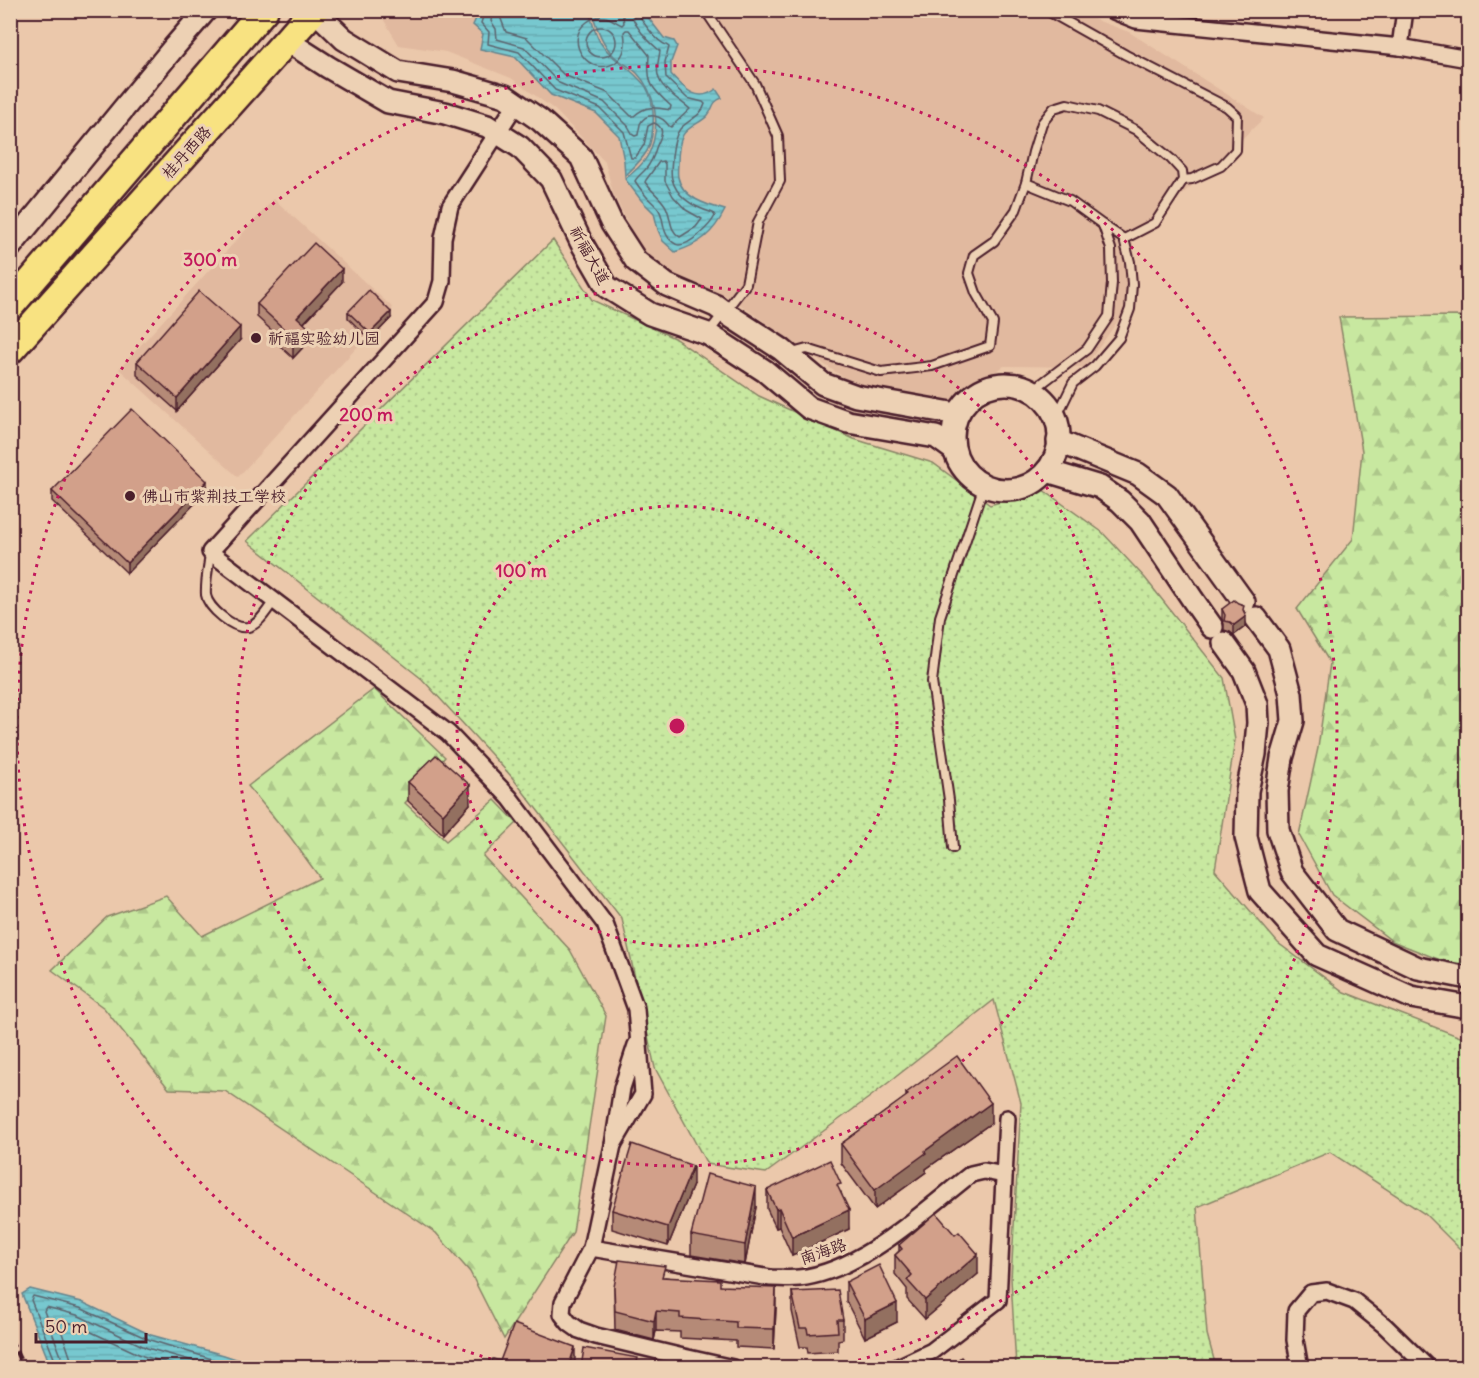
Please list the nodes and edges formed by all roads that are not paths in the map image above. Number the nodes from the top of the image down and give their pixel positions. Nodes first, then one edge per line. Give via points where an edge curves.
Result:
1 (206, 10) edge
2 (264, 10) edge
3 (314, 10) edge
4 (705, 10) edge
5 (1046, 10) edge
6 (1111, 10) edge
7 (1405, 10) edge
8 (286, 40) junction
9 (1400, 47) junction
10 (1468, 59) edge
11 (516, 104) junction
12 (498, 133) junction
13 (1183, 180) junction
14 (1026, 183) junction
15 (1103, 225) junction
16 (1124, 239) junction
17 (10, 247) edge
18 (39, 274) junction
19 (60, 294) junction
20 (10, 300) edge
21 (10, 306) edge
22 (724, 312) junction
23 (708, 334) junction
24 (10, 350) edge
25 (787, 354) junction
26 (10, 364) edge
27 (1032, 390) junction
28 (957, 414) junction
29 (1056, 418) junction
30 (1058, 441) junction
31 (954, 450) junction
32 (1047, 471) junction
33 (984, 486) junction
34 (210, 552) junction
35 (274, 601) junction
36 (953, 848) dead end
37 (1468, 978) edge
38 (1468, 1007) edge
39 (638, 1040) junction
40 (1007, 1118) dead end
41 (613, 1145) junction
42 (1004, 1175) junction
43 (591, 1248) junction
44 (733, 1368) edge
45 (896, 1368) edge
46 (1300, 1368) edge
47 (1428, 1368) edge

1 - 17 street
2 - 18 highway, 桂丹西路
3 - 8 highway, 桂丹西路
3 - 11 street, 祈福大道 via 344,39 398,72 453,81 505,96
4 - 22 lane via 755,84 778,136 780,181 758,222 746,284
5 - 13 lane via 1227,107 1237,116 1236,150 1221,166
6 - 9 street via 1136,20
7 - 9 street
8 - 12 street, 祈福大道 via 388,102 445,113
8 - 19 highway, 桂丹西路
9 - 10 street
11 - 12 street
11 - 22 street, 祈福大道 via 581,157 612,224 636,261 668,285
12 - 23 street, 祈福大道 via 520,147 551,179 607,287 650,314
12 - 34 street via 450,206 442,238 442,281 436,302
13 - 14 lane via 1182,171 1171,159 1136,130 1098,111 1067,104 1054,108 1042,123
13 - 16 lane via 1155,223
14 - 15 lane via 1070,201
14 - 25 lane via 1016,210 994,241 974,255 969,273 993,323 990,346 933,366 881,372 807,350
15 - 16 lane
15 - 27 lane via 1111,249 1109,316 1087,349
16 - 29 lane via 1132,284 1130,309 1119,338 1095,366 1073,383
18 - 20 highway
18 - 21 highway
19 - 24 highway
19 - 26 highway
22 - 23 lane
22 - 25 street, 祈福大道
23 - 31 street, 祈福大道 via 765,371 809,408 848,422 936,437
25 - 28 street, 祈福大道 via 823,384 856,396
27 - 28 street via 1014,384 995,384 978,391
27 - 29 street via 1047,402
28 - 31 street via 952,432
29 - 30 street
30 - 32 street
30 - 37 street via 1138,474 1167,495 1279,649 1291,694 1293,721 1277,791 1278,830 1292,872 1336,930 1418,968
31 - 33 street via 961,467
32 - 33 street via 1033,483 1010,490
32 - 38 street via 1100,487 1140,521 1244,671 1257,704 1246,837 1260,891 1317,955 1411,997
33 - 36 lane via 940,617 932,682
34 - 35 street
34 - 35 lane via 206,597 212,609 235,626 249,627
35 - 39 street via 448,733 510,798 606,924 636,1009
39 - 41 street via 622,1088
39 - 41 street via 643,1094
40 - 42 street
41 - 43 street
42 - 43 street, 南海路 via 984,1171 971,1174 880,1246 828,1271 800,1278 740,1274
42 - 45 street via 998,1300 932,1351
43 - 44 street via 563,1302 562,1314 569,1323 596,1336
46 - 47 street via 1295,1340 1296,1311 1311,1293 1327,1291 1354,1301

